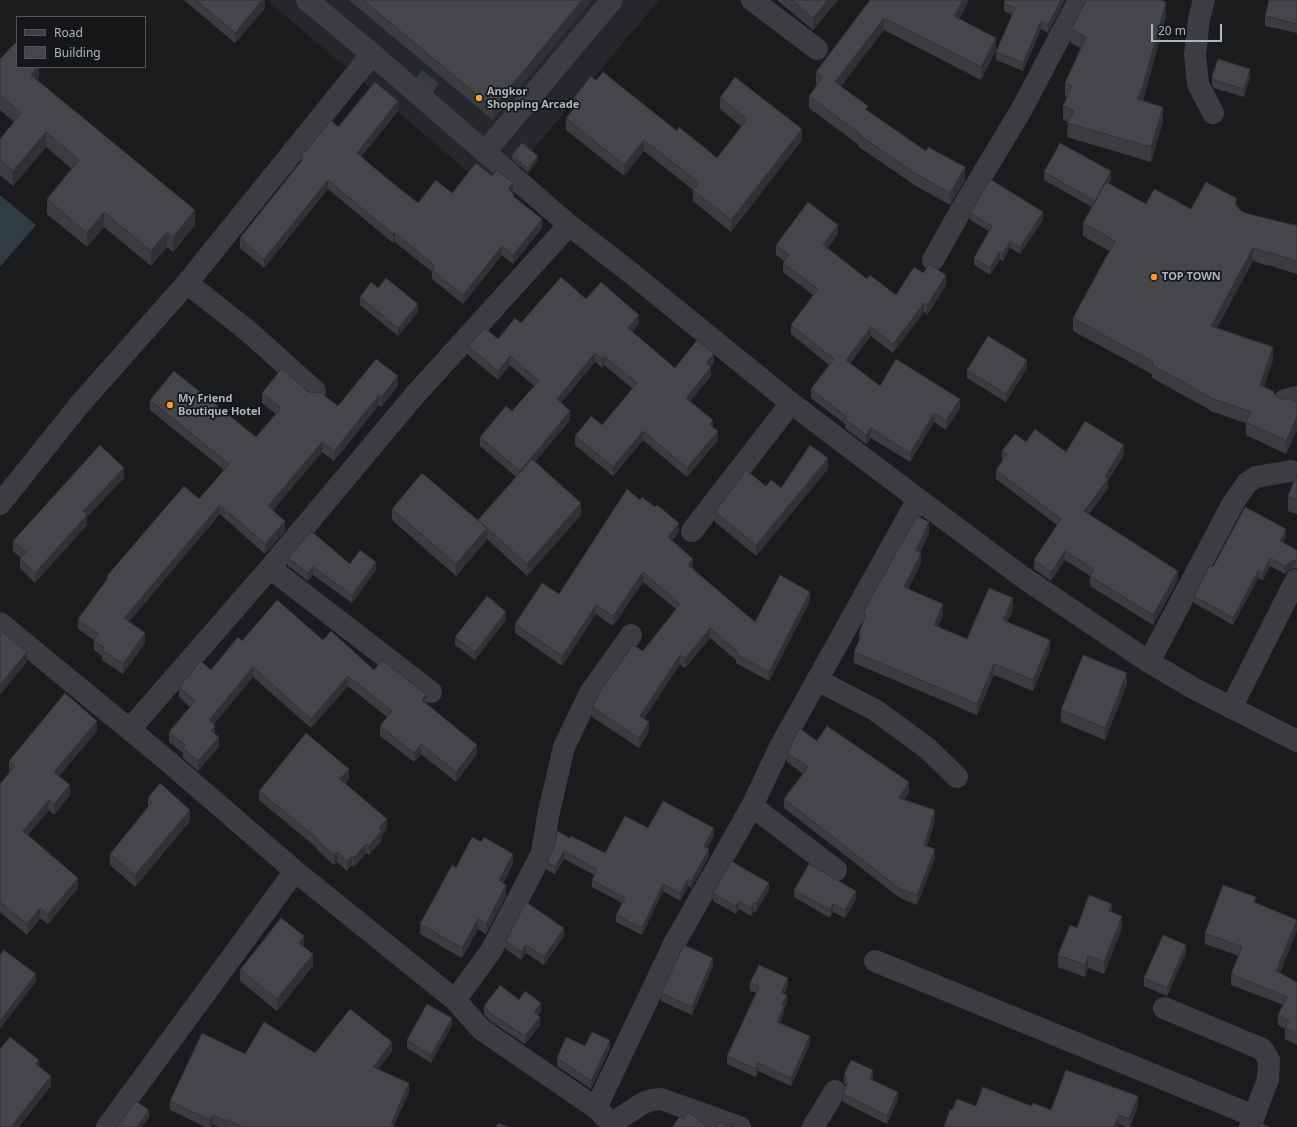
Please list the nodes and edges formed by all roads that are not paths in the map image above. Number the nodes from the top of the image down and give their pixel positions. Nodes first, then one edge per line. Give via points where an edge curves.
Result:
1 (307, 0) edge
2 (612, 0) edge
3 (752, 0) edge
4 (1079, 0) edge
5 (1204, 0) edge
6 (817, 49) dead end
7 (372, 54) junction
8 (1213, 112) dead end
9 (485, 152) junction
10 (569, 225) junction
11 (933, 260) dead end
12 (186, 283) junction
13 (315, 391) edge
14 (791, 403) junction
15 (1291, 470) dead end
16 (918, 499) junction
17 (0, 504) edge
18 (692, 531) dead end
19 (270, 568) junction
20 (1296, 580) dead end
21 (0, 624) edge
22 (631, 635) dead end
23 (1150, 662) junction
24 (817, 680) junction
25 (431, 692) dead end
26 (1231, 708) junction
27 (130, 729) junction
28 (1297, 741) edge
29 (958, 777) dead end
30 (752, 806) junction
31 (836, 870) dead end
32 (295, 871) junction
33 (875, 962) dead end
34 (455, 1000) junction
35 (1164, 1008) dead end
36 (835, 1091) dead end
37 (596, 1108) junction
38 (1252, 1122) edge
39 (613, 1125) edge
40 (107, 1127) edge
41 (740, 1127) edge
42 (813, 1127) edge

1 - 7 street
2 - 9 street
3 - 6 street
4 - 11 street via 1023,107
5 - 8 street via 1194,55 1198,84
7 - 9 street
7 - 12 street
9 - 10 street
10 - 14 street
10 - 19 street via 414,396
12 - 13 street via 248,331
12 - 17 street via 80,404
14 - 16 street
14 - 18 street
15 - 23 street via 1256,477 1247,483
16 - 23 street via 1024,578
16 - 24 street
19 - 25 street
19 - 27 street
20 - 26 street
21 - 27 street
22 - 34 street via 590,693 564,747 542,853 491,951
23 - 26 street
24 - 29 street via 875,710 927,748
24 - 30 street via 781,745
26 - 28 street
27 - 32 street
30 - 31 street
30 - 37 street via 674,944
32 - 34 street
32 - 40 street
33 - 38 street
34 - 37 street via 482,1030
35 - 38 street via 1262,1049 1269,1060 1268,1079
36 - 42 street
37 - 39 street
39 - 41 street via 643,1103 660,1099

